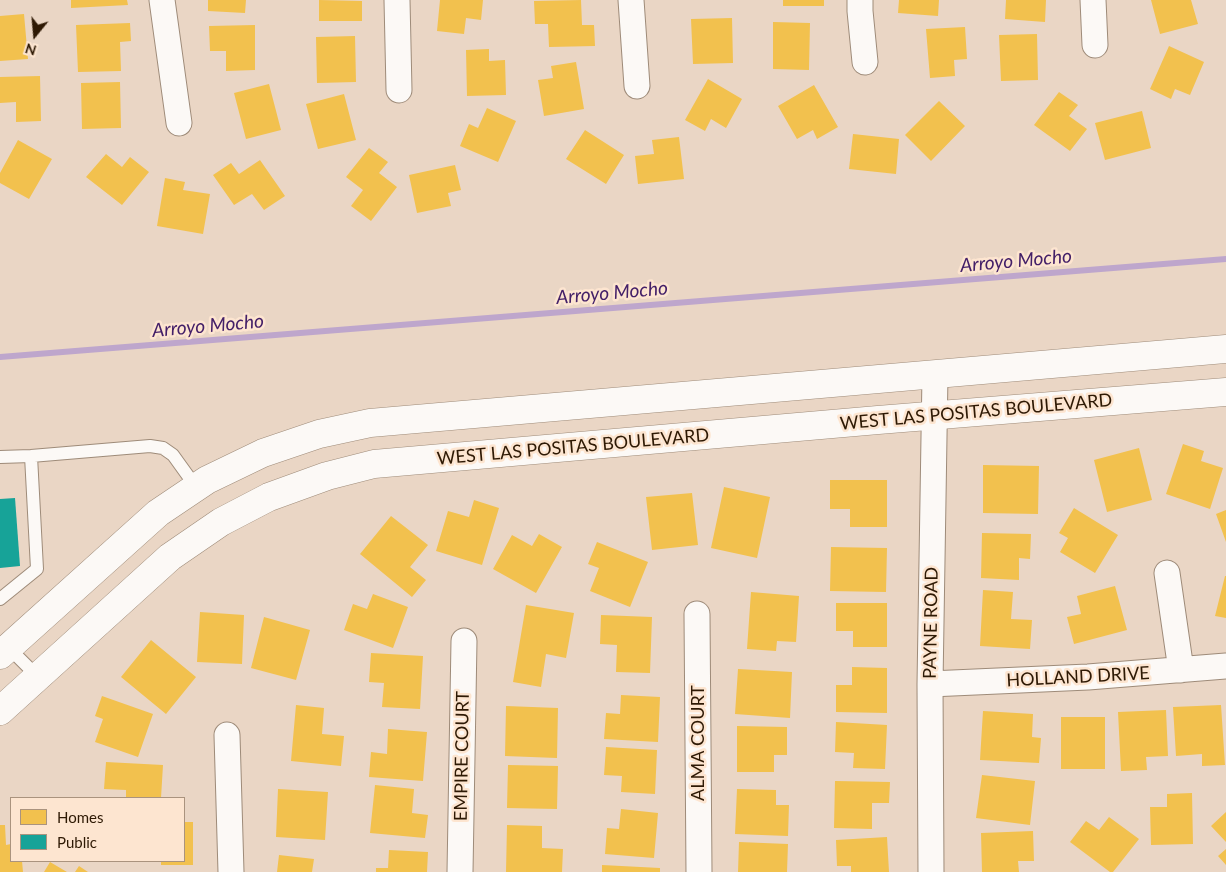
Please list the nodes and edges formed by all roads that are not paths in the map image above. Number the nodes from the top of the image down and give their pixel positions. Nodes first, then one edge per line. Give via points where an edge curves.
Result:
1 (162, 0) edge
2 (397, 0) edge
3 (631, 0) edge
4 (860, 0) edge
5 (1093, 0) edge
6 (1095, 45) dead end
7 (866, 62) dead end
8 (637, 86) dead end
9 (399, 90) dead end
10 (179, 123) dead end
11 (1226, 349) edge
12 (935, 374) junction
13 (1226, 392) edge
14 (935, 415) junction
15 (31, 456) junction
16 (0, 457) edge
17 (196, 487) junction
18 (1167, 573) dead end
19 (0, 599) edge
20 (697, 614) dead end
21 (464, 641) dead end
22 (3, 647) edge
23 (1226, 666) edge
24 (1181, 670) junction
25 (38, 677) junction
26 (930, 684) junction
27 (0, 711) edge
28 (227, 735) dead end
29 (231, 872) edge
30 (460, 872) edge
31 (699, 872) edge
32 (931, 872) edge

1 - 10 street
2 - 9 street
3 - 8 street
4 - 7 street
5 - 6 street
11 - 12 main road
12 - 14 street, PAYNE ROAD
12 - 17 main road via 370,423 319,434 263,454
13 - 14 main road, WEST LAS POSITAS BOULEVARD
14 - 25 main road, WEST LAS POSITAS BOULEVARD via 374,464 327,476 269,497 220,522 170,557
14 - 26 street, PAYNE ROAD
15 - 16 lane
15 - 17 lane via 150,446 163,448 173,455
15 - 19 lane via 37,569
17 - 22 main road via 158,514
18 - 24 street
20 - 31 street, ALMA COURT
21 - 30 street, EMPIRE COURT
22 - 25 lane
23 - 24 street, HOLLAND DRIVE
24 - 26 street, HOLLAND DRIVE
25 - 27 main road, WEST LAS POSITAS BOULEVARD
26 - 32 street, PAYNE ROAD
28 - 29 street

